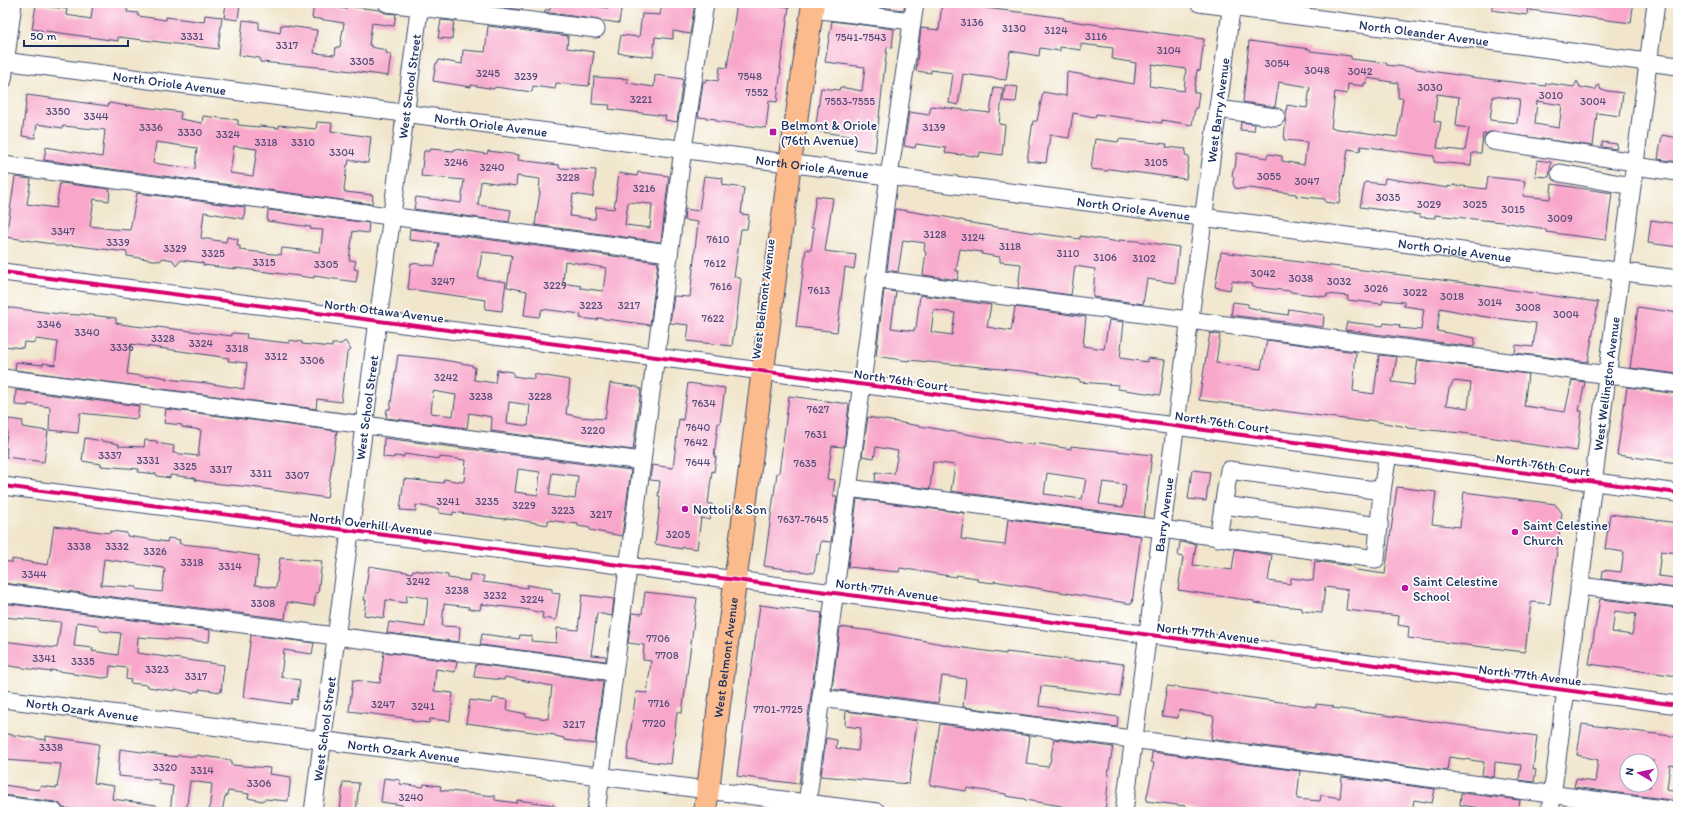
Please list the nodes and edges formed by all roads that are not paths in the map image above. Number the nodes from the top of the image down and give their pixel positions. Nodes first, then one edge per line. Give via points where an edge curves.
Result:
1 (13, 3) edge
2 (387, 3) edge
3 (705, 3) edge
4 (915, 3) edge
5 (1199, 3) edge
6 (1656, 3) edge
7 (419, 5) edge
8 (1232, 5) edge
9 (812, 6) edge
10 (912, 21) junction
11 (596, 29) dead end
12 (4, 61) edge
13 (1648, 62) junction
14 (1678, 66) edge
15 (3, 80) edge
16 (1218, 109) junction
17 (405, 113) junction
18 (1276, 117) dead end
19 (1492, 140) dead end
20 (683, 149) junction
21 (790, 163) junction
22 (1635, 164) junction
23 (3, 165) edge
24 (1678, 172) edge
25 (1560, 173) dead end
26 (888, 176) junction
27 (1632, 186) junction
28 (391, 216) junction
29 (1204, 217) junction
30 (669, 253) junction
31 (1620, 271) junction
32 (3, 272) edge
33 (875, 279) junction
34 (1678, 279) edge
35 (1190, 319) junction
36 (378, 321) junction
37 (656, 356) junction
38 (763, 372) junction
39 (1606, 374) junction
40 (3, 378) edge
41 (1678, 384) edge
42 (861, 385) junction
43 (364, 425) junction
44 (1176, 426) junction
45 (1388, 454) junction
46 (642, 462) junction
47 (1593, 482) junction
48 (3, 486) edge
49 (848, 488) junction
50 (1382, 491) junction
51 (1678, 493) edge
52 (1223, 505) junction
53 (1379, 526) junction
54 (1162, 529) junction
55 (350, 531) junction
56 (1218, 538) junction
57 (628, 567) junction
58 (736, 580) junction
59 (1579, 586) junction
60 (3, 592) edge
61 (834, 593) junction
62 (1678, 598) edge
63 (1148, 635) junction
64 (336, 636) junction
65 (614, 672) junction
66 (1566, 690) junction
67 (821, 698) junction
68 (3, 699) edge
69 (1678, 704) edge
70 (1134, 739) junction
71 (322, 741) junction
72 (600, 777) junction
73 (1552, 794) junction
74 (707, 802) edge
75 (3, 806) edge
76 (806, 808) edge
77 (1678, 811) edge
78 (54, 812) edge
79 (313, 812) edge
80 (596, 812) edge
81 (877, 812) edge
82 (1124, 812) edge
83 (1550, 812) edge

1 - 12 street
2 - 7 street
3 - 20 street
4 - 10 street
5 - 8 street, North Oleander Avenue
6 - 13 street, West Wellington Avenue
7 - 11 street
7 - 17 street, West School Street
8 - 13 street, North Oleander Avenue
8 - 16 street, West Barry Avenue
9 - 10 street
9 - 21 main road, West Belmont Avenue
10 - 26 street
12 - 15 street
12 - 17 street, North Oriole Avenue
13 - 14 street, North Oleander Avenue
13 - 22 street, West Wellington Avenue
16 - 18 street
16 - 29 street, West Barry Avenue
17 - 20 street, North Oriole Avenue
17 - 28 street, West School Street
19 - 22 street
20 - 21 street, North Oriole Avenue
20 - 30 street
21 - 26 street, North Oriole Avenue
21 - 38 main road, West Belmont Avenue
22 - 24 street
22 - 27 street, West Wellington Avenue
23 - 28 street
25 - 27 street
26 - 29 street, North Oriole Avenue
26 - 33 street
27 - 31 street, West Wellington Avenue
28 - 30 street
28 - 36 street, West School Street
29 - 31 street, North Oriole Avenue
29 - 35 street, Barry Avenue
30 - 37 street
31 - 34 street, North Oriole Avenue
31 - 39 street, West Wellington Avenue
32 - 36 street, North Ottawa Avenue
33 - 35 street
33 - 42 street
35 - 39 street
35 - 44 street, Barry Avenue
36 - 37 street, North Ottawa Avenue
36 - 43 street, West School Street
37 - 38 street, North Ottawa Avenue
37 - 46 street
38 - 42 street, North 76th Court
38 - 58 main road, West Belmont Avenue
39 - 41 street
39 - 47 street, West Wellington Avenue
40 - 43 street
42 - 44 street, North 76th Court
42 - 49 street
43 - 46 street
43 - 55 street, West School Street
44 - 45 street, North 76th Court
44 - 54 street, Barry Avenue
45 - 47 street, North 76th Court
45 - 50 street
46 - 57 street
47 - 51 street, North 76th Court
47 - 59 street, West Wellington Avenue
48 - 55 street, North Overhill Avenue
49 - 54 street
49 - 61 street
50 - 52 street via 1229,470
50 - 53 street
52 - 53 street
52 - 56 street
53 - 56 street via 1376,558
54 - 56 street
54 - 63 street, Barry Avenue
55 - 57 street, North Overhill Avenue
55 - 64 street, West School Street
57 - 58 street, North Overhill Avenue
57 - 65 street
58 - 61 street, North 77th Avenue
58 - 74 main road, West Belmont Avenue
59 - 62 street
59 - 66 street, West Wellington Avenue
60 - 64 street
61 - 63 street, North 77th Avenue
61 - 67 street
63 - 66 street, North 77th Avenue
63 - 70 street, Barry Avenue
64 - 65 street
64 - 71 street, West School Street
65 - 72 street
66 - 69 street, North 77th Avenue
66 - 73 street, West Wellington Avenue
67 - 70 street
67 - 76 street
68 - 71 street, North Ozark Avenue
70 - 73 street
70 - 82 street, Barry Avenue
71 - 72 street, North Ozark Avenue
71 - 79 street, West School Street
72 - 74 street, North Ozark Avenue
72 - 80 street
73 - 77 street
73 - 83 street, West Wellington Avenue
74 - 76 street, North Ozark Avenue
75 - 78 street
76 - 81 street, North Ozark Avenue

